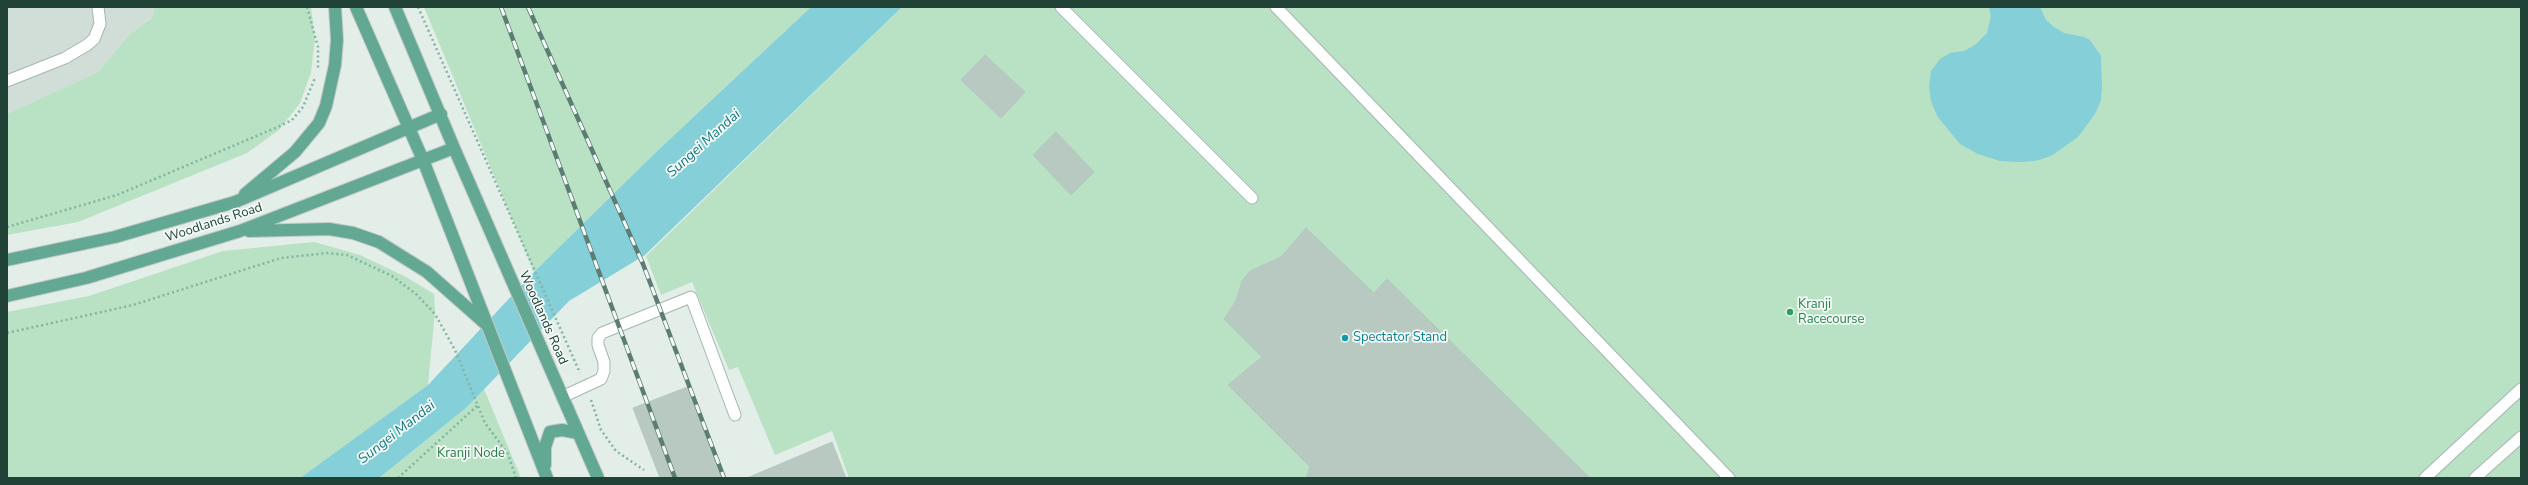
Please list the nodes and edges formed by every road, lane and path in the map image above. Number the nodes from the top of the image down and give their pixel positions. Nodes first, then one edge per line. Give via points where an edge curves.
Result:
1 (98, 7) edge
2 (307, 7) edge
3 (335, 7) edge
4 (356, 7) edge
5 (395, 7) edge
6 (418, 7) edge
7 (1061, 7) edge
8 (1276, 7) edge
9 (7, 81) edge
10 (441, 114) junction
11 (409, 126) junction
12 (454, 148) junction
13 (423, 160) junction
14 (1252, 198) dead end
15 (235, 202) junction
16 (7, 227) edge
17 (240, 231) junction
18 (7, 260) edge
19 (7, 296) edge
20 (490, 328) junction
21 (7, 333) edge
22 (587, 387) junction
23 (2521, 389) edge
24 (562, 397) junction
25 (478, 405) junction
26 (735, 415) dead end
27 (578, 433) junction
28 (2521, 437) edge
29 (644, 470) dead end
30 (546, 475) edge
31 (398, 478) edge
32 (516, 478) edge
33 (598, 478) edge
34 (1729, 478) edge
35 (2425, 478) edge
36 (2476, 478) edge

1 - 9 lane via 100,24 94,38 87,45 65,58
2 - 16 path via 318,47 318,70 311,91 292,120 117,195
3 - 15 main road via 335,65 326,106 318,123 295,152
4 - 11 main road
5 - 10 main road
6 - 22 path
7 - 14 lane
8 - 34 lane
10 - 11 main road, Woodlands Road
10 - 12 main road, Woodlands Road
11 - 13 main road
11 - 15 main road, Woodlands Road
12 - 13 main road, Woodlands Road
12 - 24 main road, Woodlands Road
13 - 17 main road, Woodlands Road
13 - 20 main road
15 - 18 main road, Woodlands Road via 115,237
17 - 19 main road, Woodlands Road via 86,278
17 - 20 main road via 329,228 379,242 427,272
20 - 30 main road
21 - 25 path via 133,305 281,258 327,253 347,255 392,276 416,294 435,314 455,350
22 - 24 lane
22 - 26 lane via 600,379 604,372 604,362 598,345 598,338 602,333 691,297
22 - 29 path via 601,430 616,451
23 - 35 lane
24 - 27 main road, Woodlands Road
25 - 31 path
25 - 32 path via 485,423 508,454
27 - 30 main road via 562,430 550,432 545,447
27 - 33 main road, Woodlands Road
28 - 36 lane

